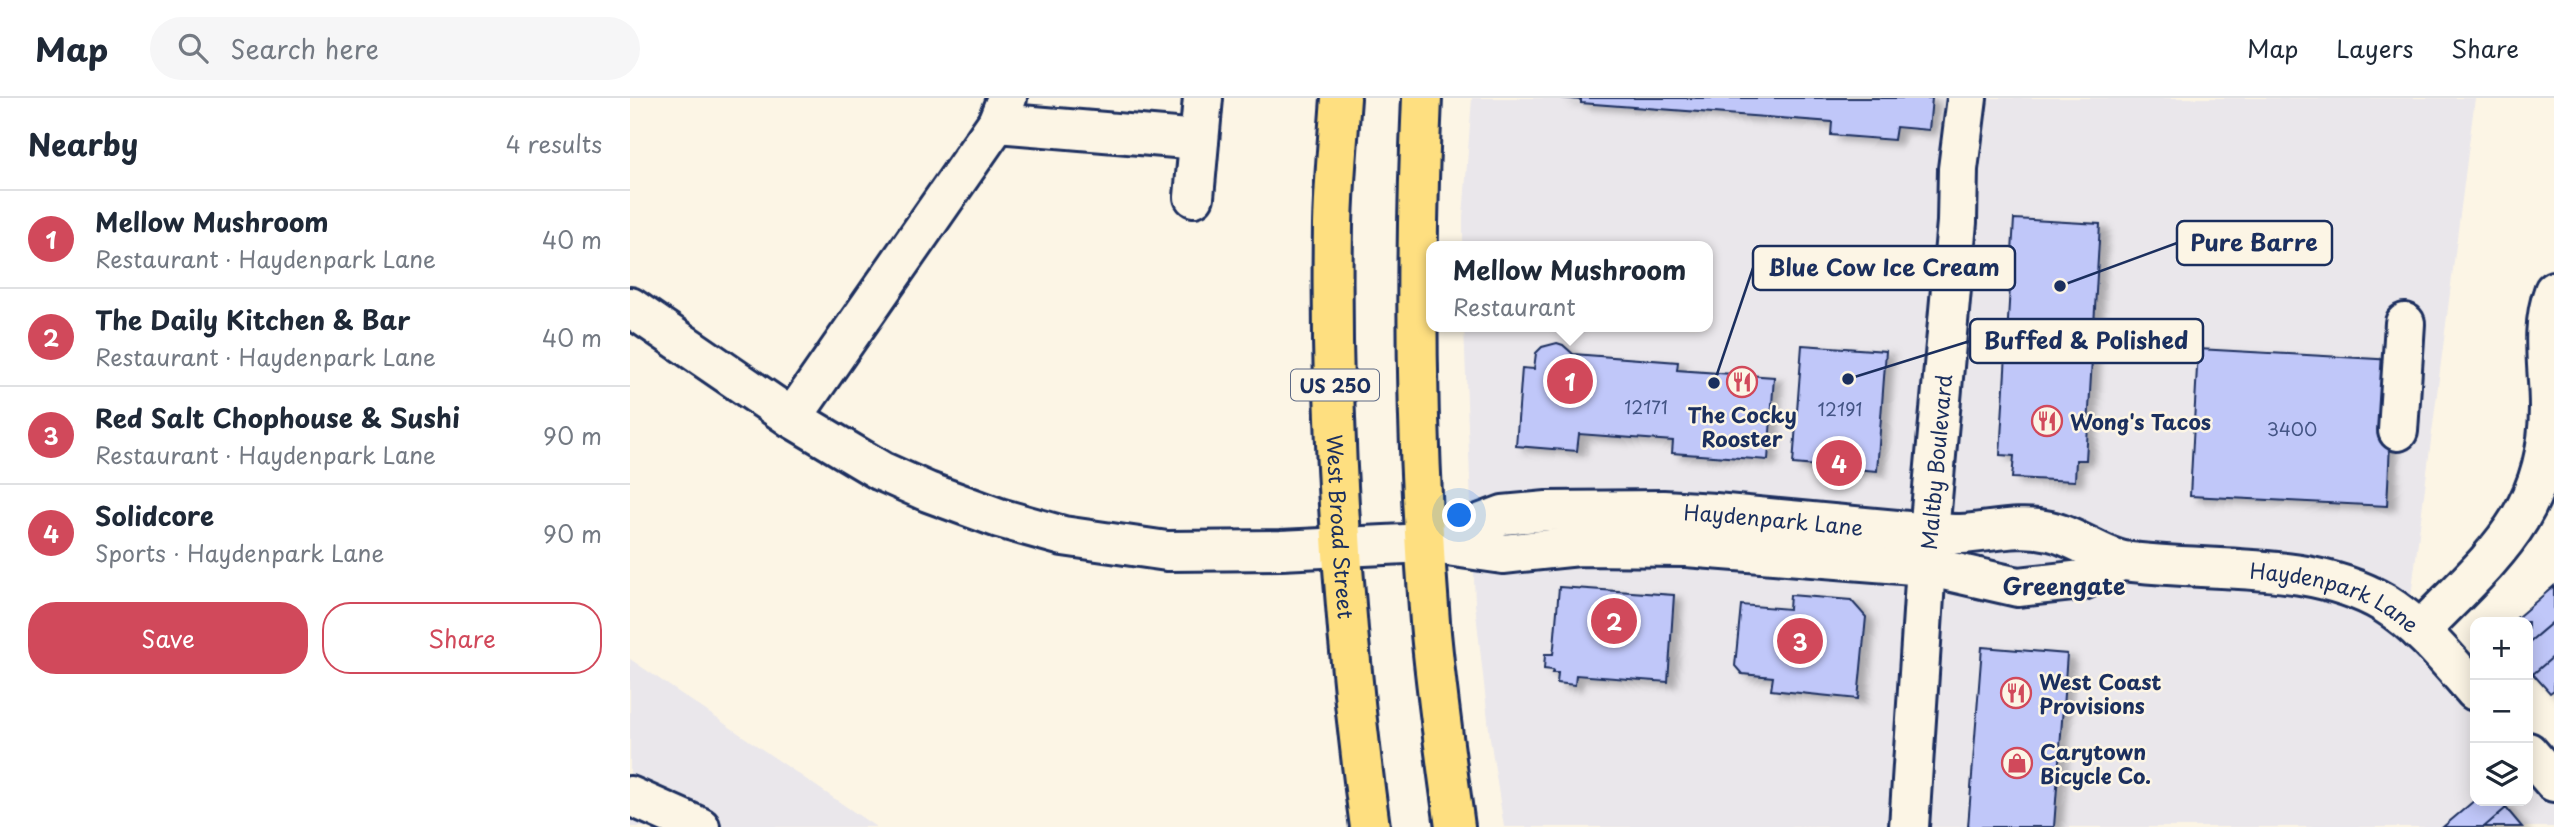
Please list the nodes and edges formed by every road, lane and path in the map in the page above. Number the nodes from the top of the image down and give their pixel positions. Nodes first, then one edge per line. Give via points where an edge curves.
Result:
1 (1203, 98) edge
2 (1341, 98) edge
3 (1422, 98) edge
4 (1967, 98) edge
5 (1002, 110) edge
6 (1199, 140) junction
7 (1194, 197) dead end
8 (2554, 291) edge
9 (630, 307) edge
10 (2405, 323) dead end
11 (792, 418) junction
12 (2399, 431) dead end
13 (1426, 544) junction
14 (1342, 548) junction
15 (1927, 550) junction
16 (2120, 561) junction
17 (2420, 631) junction
18 (2470, 686) edge
19 (2533, 758) edge
20 (2554, 782) edge
21 (630, 796) edge
22 (699, 827) edge
23 (1370, 827) edge
24 (1455, 827) edge
25 (1909, 827) edge

1 - 6 street
2 - 14 main road, West Broad Street / US 250 via 1333,303
3 - 13 main road via 1417,348
4 - 15 street, Maltby Boulevard
5 - 6 street
5 - 11 street
6 - 7 street
8 - 17 street via 2546,321 2548,431 2535,489 2512,533
9 - 11 street, Haydenpark Lane
10 - 12 street
11 - 14 street, Haydenpark Lane via 881,471 928,492 1063,536 1167,551
13 - 14 street, Haydenpark Lane
13 - 15 street, Haydenpark Lane via 1503,554 1579,546
13 - 24 main road via 1430,621
14 - 23 main road, West Broad Street / US 250
15 - 16 street, Haydenpark Lane via 1962,534 2028,527 2052,531
15 - 16 street, Haydenpark Lane via 1958,572 2000,584 2035,587 2083,580
15 - 25 street, Maltby Boulevard
16 - 17 street, Haydenpark Lane via 2303,576 2350,586 2385,604
17 - 18 street, Haydenpark Lane
19 - 20 street
21 - 22 street

